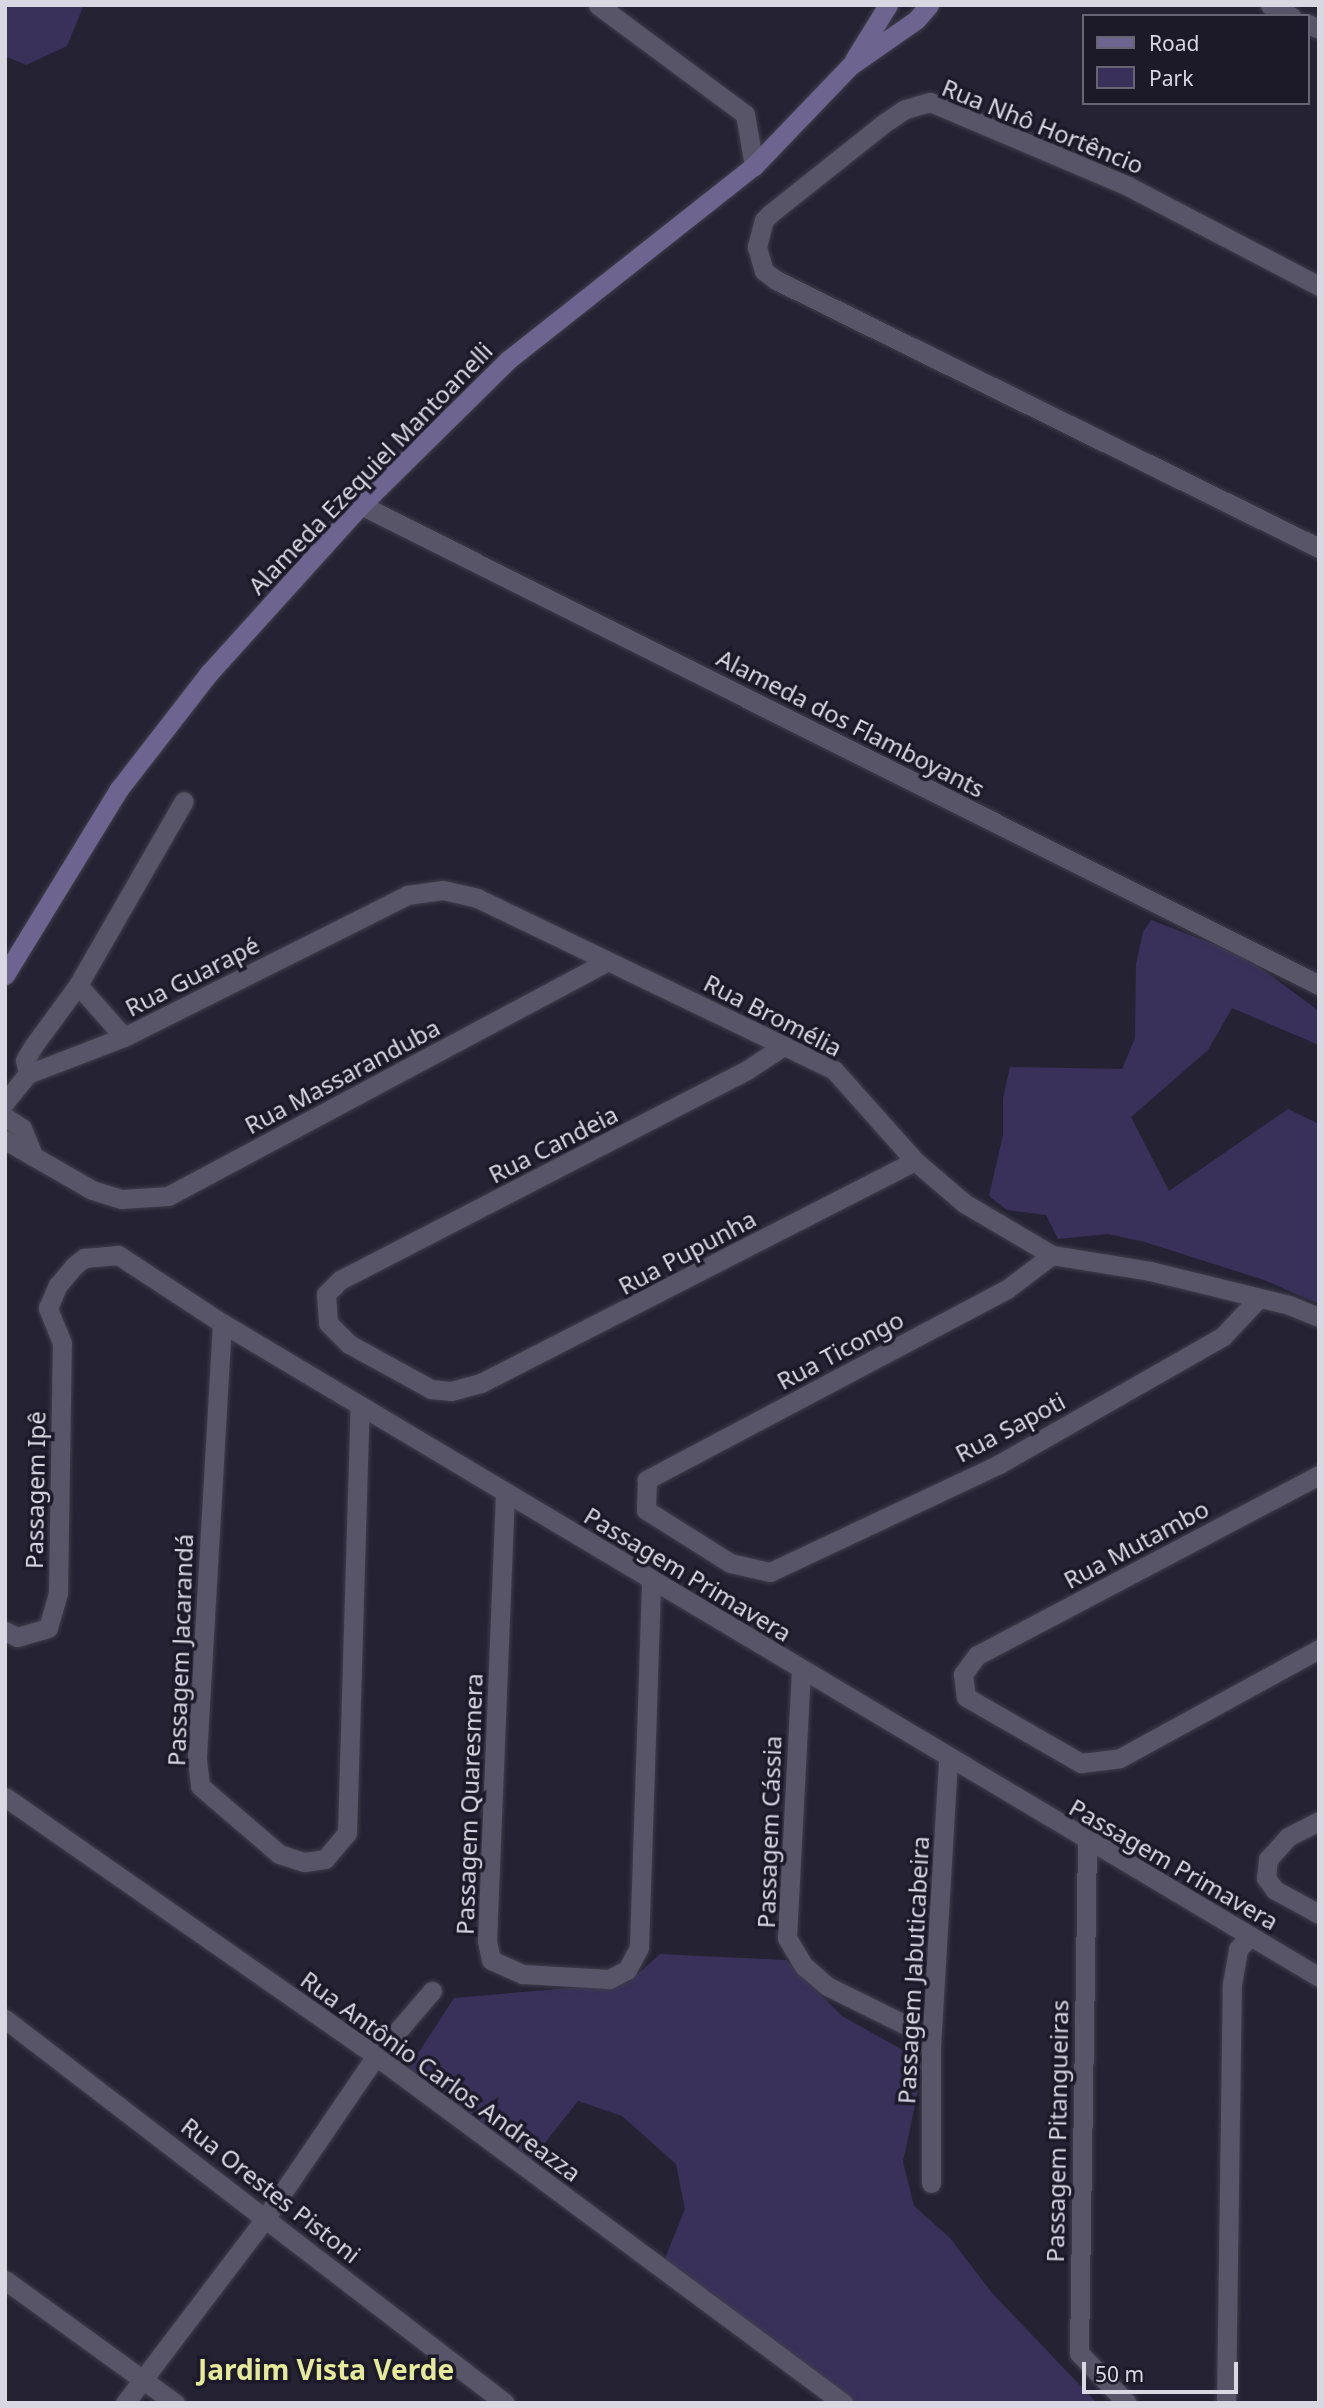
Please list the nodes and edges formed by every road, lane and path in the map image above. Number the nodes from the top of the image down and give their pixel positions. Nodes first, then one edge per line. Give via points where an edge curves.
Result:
1 (598, 5) edge
2 (888, 5) edge
3 (929, 5) edge
4 (1270, 5) edge
5 (1287, 14) edge
6 (850, 66) junction
7 (754, 166) junction
8 (1319, 286) edge
9 (361, 505) junction
10 (1319, 548) edge
11 (184, 801) dead end
12 (407, 895) joint
13 (607, 962) junction
14 (5, 975) edge
15 (78, 985) junction
16 (1319, 985) edge
17 (124, 1037) junction
18 (785, 1045) junction
19 (13, 1086) edge
20 (5, 1117) edge
21 (5, 1140) edge
22 (34, 1157) junction
23 (915, 1161) junction
24 (1052, 1255) junction
25 (340, 1280) joint
26 (1257, 1300) junction
27 (48, 1308) joint
28 (1319, 1317) edge
29 (222, 1323) junction
30 (360, 1405) junction
31 (1319, 1475) edge
32 (505, 1493) junction
33 (770, 1572) joint
34 (651, 1580) junction
35 (5, 1631) edge
36 (1319, 1649) edge
37 (801, 1670) junction
38 (948, 1759) junction
39 (5, 1797) edge
40 (1319, 1821) edge
41 (1087, 1842) junction
42 (1319, 1914) edge
43 (1250, 1936) junction
44 (1319, 1977) edge
45 (432, 1991) dead end
46 (5, 2019) edge
47 (931, 2047) junction
48 (376, 2056) junction
49 (931, 2183) dead end
50 (266, 2217) junction
51 (5, 2280) edge
52 (143, 2380) junction
53 (125, 2403) edge
54 (175, 2403) edge
55 (505, 2403) edge
56 (842, 2403) edge
57 (1127, 2403) edge
58 (1226, 2403) edge

1 - 7 street via 745,114
2 - 6 main road, Alameda Ezequiel Mantoanelli
3 - 6 main road, Alameda Ezequiel Mantoanelli via 916,20
4 - 5 street
6 - 7 main road, Alameda Ezequiel Mantoanelli
7 - 9 main road, Alameda Ezequiel Mantoanelli via 508,360
8 - 10 street, Rua Nhô Hortêncio via 1128,186 930,103 905,109 883,124 764,220 757,259 764,271 793,289
9 - 14 main road, Alameda Ezequiel Mantoanelli via 208,673 119,789
9 - 16 street, Alameda dos Flamboyants
11 - 15 street
12 - 13 street, Rua Bromélia via 443,890 477,898
12 - 17 street, Rua Guarapé
13 - 18 street, Rua Bromélia
13 - 22 street, Rua Massaranduba via 169,1196 122,1199 92,1190
15 - 17 street
15 - 19 street via 30,1053
17 - 19 street, Rua Guarapé
18 - 23 street, Rua Bromélia via 834,1070
18 - 25 street, Rua Candeia via 747,1070
20 - 22 street via 22,1128
21 - 22 street, Rua Massaranduba
23 - 24 street, Rua Bromélia via 964,1203
23 - 25 street, Rua Pupunha via 481,1384 452,1391 431,1389 349,1344 328,1323 324,1307 326,1294
24 - 26 street, Rua Bromélia via 1150,1271
24 - 33 street, Rua Ticongo via 1007,1289 647,1480 646,1510 655,1519 730,1563
26 - 28 street, Rua Bromélia via 1289,1305
26 - 33 street, Rua Sapoti via 1223,1336 1011,1457
27 - 29 street, Passagem Primavera via 84,1258 118,1255
27 - 35 street, Passagem Ipê via 62,1343 58,1592 48,1629 17,1637
29 - 30 street, Passagem Primavera
29 - 30 street, Passagem Jacarandá via 197,1760 201,1786 279,1854 304,1862 325,1859 347,1833
30 - 32 street, Passagem Primavera
31 - 36 street, Rua Mutambo via 977,1656 963,1674 966,1697 1081,1763 1120,1758
32 - 34 street, Passagem Primavera
32 - 34 street, Passagem Quaresmera via 487,1941 491,1960 523,1974 610,1979 627,1970 639,1947
34 - 37 street, Passagem Primavera
37 - 38 street, Passagem Primavera
37 - 47 street, Passagem Cássia via 787,1938 804,1966 827,1986 911,2027
38 - 41 street, Passagem Primavera
38 - 47 street, Passagem Jabuticabeira
39 - 48 street, Rua Antônio Carlos Andreazza
40 - 42 street via 1288,1837 1268,1859 1266,1878 1275,1890
41 - 43 street, Passagem Primavera
41 - 57 street, Passagem Pitangueiras via 1079,2353
43 - 44 street, Passagem Primavera
43 - 58 street via 1238,1949 1232,1984
45 - 48 street
46 - 50 street, Rua Orestes Pistoni
47 - 49 street, Passagem Jabuticabeira
48 - 50 street
48 - 56 street, Rua Antônio Carlos Andreazza
50 - 52 street
50 - 55 street, Rua Orestes Pistoni
51 - 52 street
52 - 53 street
52 - 54 street

